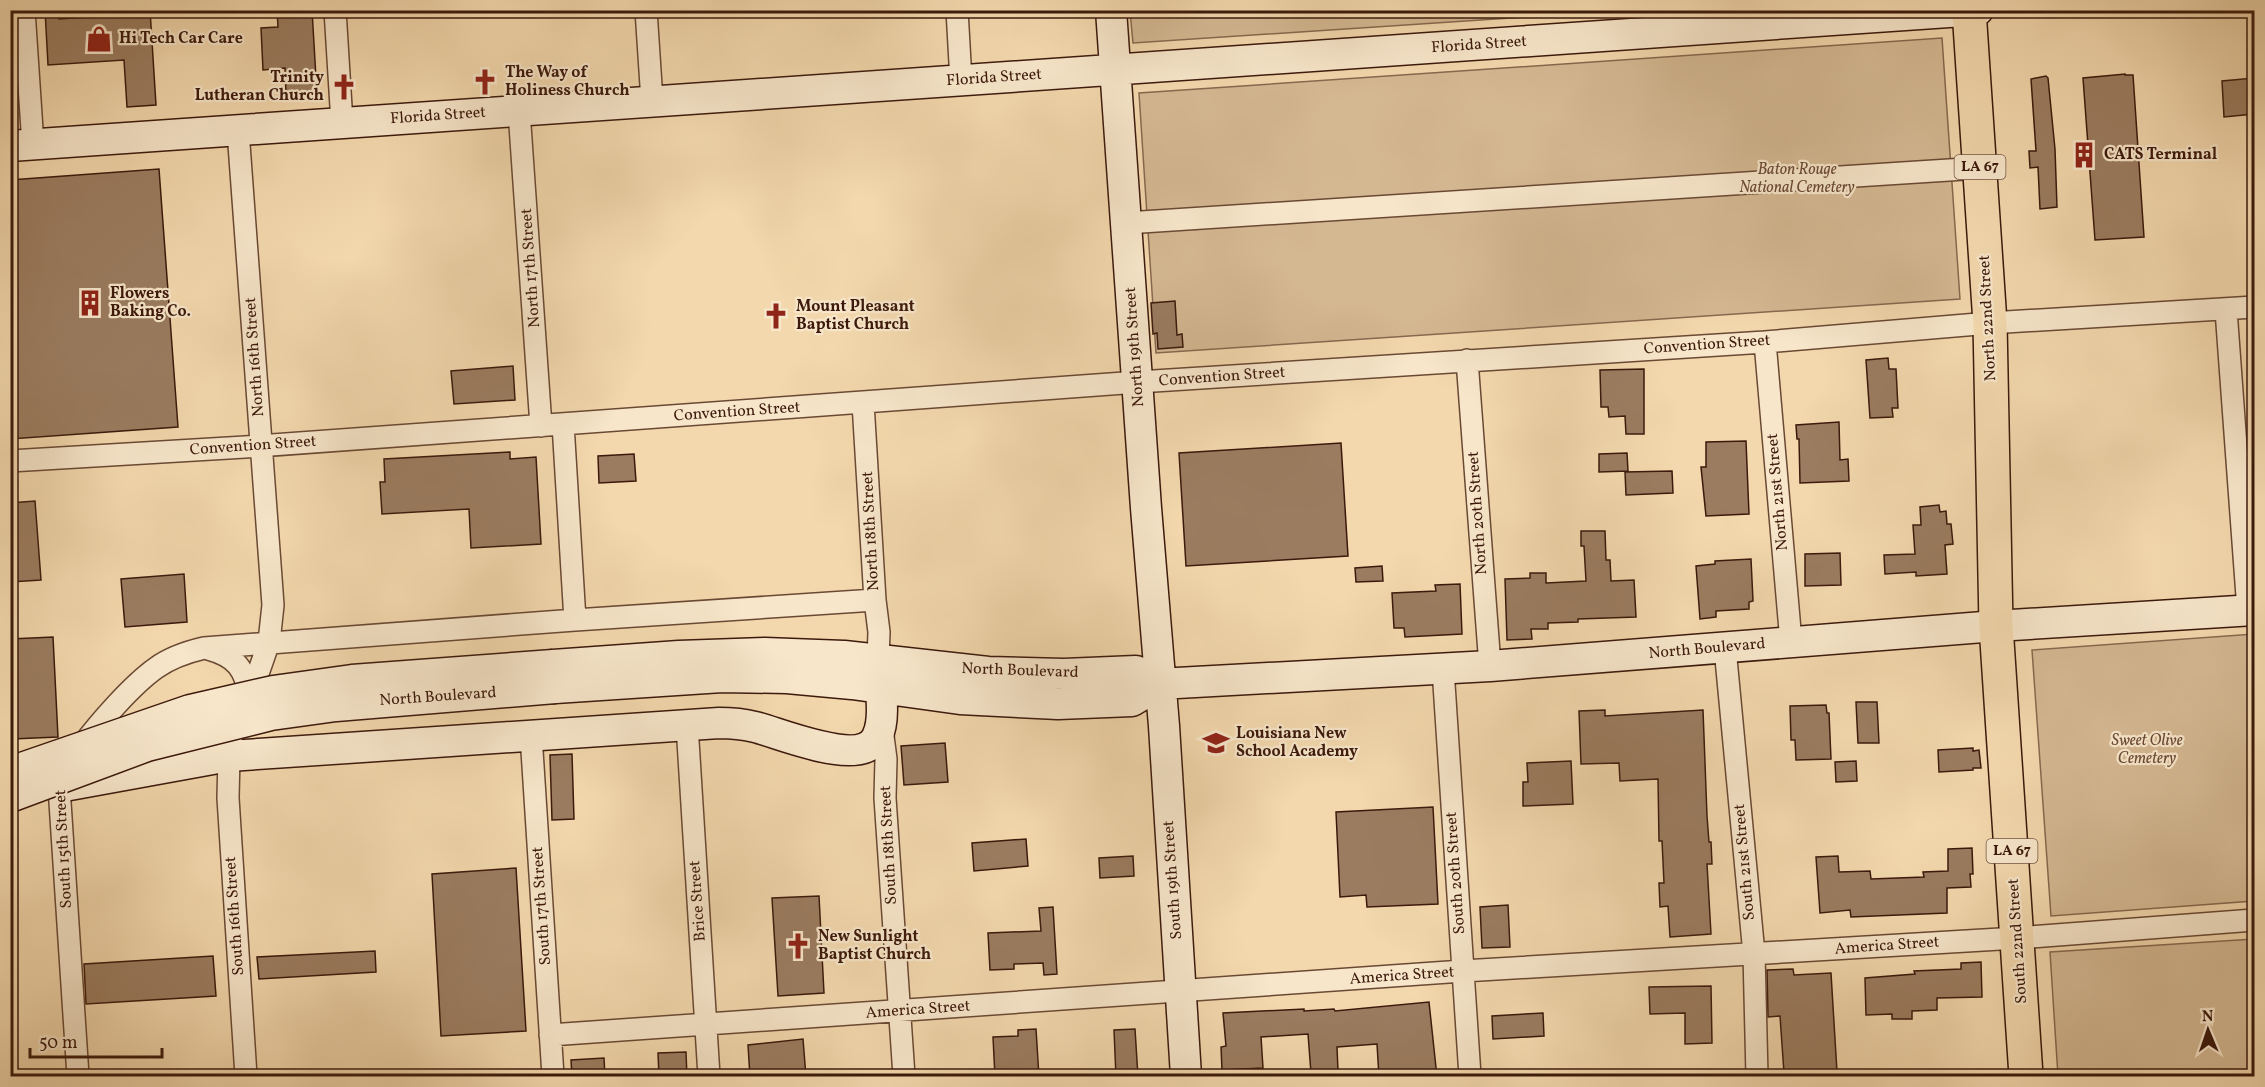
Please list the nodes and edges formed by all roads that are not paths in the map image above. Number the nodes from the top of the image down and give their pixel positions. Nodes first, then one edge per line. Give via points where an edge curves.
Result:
1 (24, 10) edge
2 (335, 10) edge
3 (646, 10) edge
4 (957, 10) edge
5 (1111, 10) edge
6 (1978, 10) edge
7 (1969, 11) edge
8 (1114, 70) junction
9 (962, 81) junction
10 (652, 101) junction
11 (519, 111) junction
12 (342, 123) junction
13 (238, 131) junction
14 (22, 145) edge
15 (1980, 168) junction
16 (1126, 223) junction
17 (2254, 308) edge
18 (2226, 310) junction
19 (1990, 323) junction
20 (1765, 342) junction
21 (1467, 360) junction
22 (1138, 382) junction
23 (863, 403) junction
24 (564, 424) junction
25 (541, 426) junction
26 (262, 446) junction
27 (10, 461) edge
28 (875, 600) junction
29 (2251, 610) edge
30 (575, 620) junction
31 (1996, 626) junction
32 (269, 642) junction
33 (1791, 642) junction
34 (204, 648) junction
35 (1725, 648) junction
36 (1490, 666) junction
37 (1443, 669) junction
38 (878, 674) junction
39 (554, 677) junction
40 (1160, 684) junction
41 (250, 698) junction
42 (881, 721) junction
43 (687, 725) junction
44 (531, 735) junction
45 (229, 756) junction
46 (10, 772) edge
47 (59, 787) junction
48 (10, 797) edge
49 (2254, 920) edge
50 (2018, 938) junction
51 (1754, 954) junction
52 (1463, 972) junction
53 (1180, 991) junction
54 (899, 1012) junction
55 (706, 1025) junction
56 (550, 1035) junction
57 (78, 1077) edge
58 (246, 1077) edge
59 (554, 1077) edge
60 (709, 1077) edge
61 (903, 1077) edge
62 (1186, 1077) edge
63 (1470, 1077) edge
64 (1757, 1077) edge
65 (2026, 1077) edge

1 - 14 street
2 - 12 street
3 - 10 street
4 - 9 street
5 - 8 street, North 19th Street
6 - 7 street, Florida Street
7 - 8 street, Florida Street
7 - 15 main road, North 22nd Street / LA 67
8 - 9 street, Florida Street
8 - 16 street, North 19th Street
9 - 10 street, Florida Street
10 - 11 street, Florida Street
11 - 12 street, Florida Street
11 - 25 street, North 17th Street
12 - 13 street, Florida Street
13 - 14 street, Florida Street
13 - 26 street, North 16th Street
15 - 16 street
15 - 19 main road, North 22nd Street / LA 67
16 - 22 street, North 19th Street
17 - 18 street, Convention Street
18 - 19 street, Convention Street
18 - 29 street
19 - 20 street, Convention Street
19 - 31 main road, North 22nd Street / LA 67
20 - 21 street, Convention Street
20 - 33 street, North 21st Street
21 - 22 street, Convention Street
21 - 36 street, North 20th Street
22 - 23 street, Convention Street
22 - 40 street, North 19th Street
23 - 24 street, Convention Street
23 - 28 street, North 18th Street
24 - 25 street, Convention Street
24 - 30 street
25 - 26 street, Convention Street
26 - 27 street, Convention Street
26 - 32 street, North 16th Street via 273,605
28 - 30 street
28 - 38 street, North 18th Street
29 - 31 street, North Boulevard
30 - 32 street
31 - 33 street, North Boulevard
31 - 50 main road, South 22nd Street / LA 67
32 - 34 street, South 15th Street
32 - 41 street, North 16th Street
33 - 35 street, North Boulevard
34 - 41 street via 232,658 246,679
34 - 47 street, South 15th Street via 173,658 140,682 84,742 61,776
35 - 36 street, North Boulevard
35 - 51 street, South 21st Street
36 - 37 street, North Boulevard
37 - 40 street, North Boulevard
37 - 52 street, South 20th Street
38 - 39 street, North Boulevard via 765,653 679,656
38 - 40 street, North Boulevard via 960,699 1058,704 1132,701
38 - 42 street
39 - 46 street, North Boulevard, bridge via 352,680 273,691 190,710
39 - 48 street, North Boulevard, bridge via 271,715 147,746
40 - 53 street, South 19th Street
41 - 45 street, North 16th Street
42 - 43 street via 877,738 854,750 828,748 734,723
42 - 54 street, South 18th Street
43 - 44 street
43 - 55 street, Brice Street
44 - 45 street
44 - 56 street, South 17th Street
45 - 47 street
45 - 58 street, South 16th Street via 228,798
47 - 57 street, South 15th Street
49 - 50 street, America Street
50 - 51 street, America Street
50 - 65 main road, South 22nd Street / LA 67
51 - 52 street, America Street
51 - 64 street, South 21st Street
52 - 53 street, America Street
52 - 63 street, South 20th Street
53 - 54 street, America Street
53 - 62 street, South 19th Street
54 - 55 street, America Street
54 - 61 street, South 18th Street
55 - 56 street, America Street
55 - 60 street, Brice Street
56 - 59 street, South 17th Street

